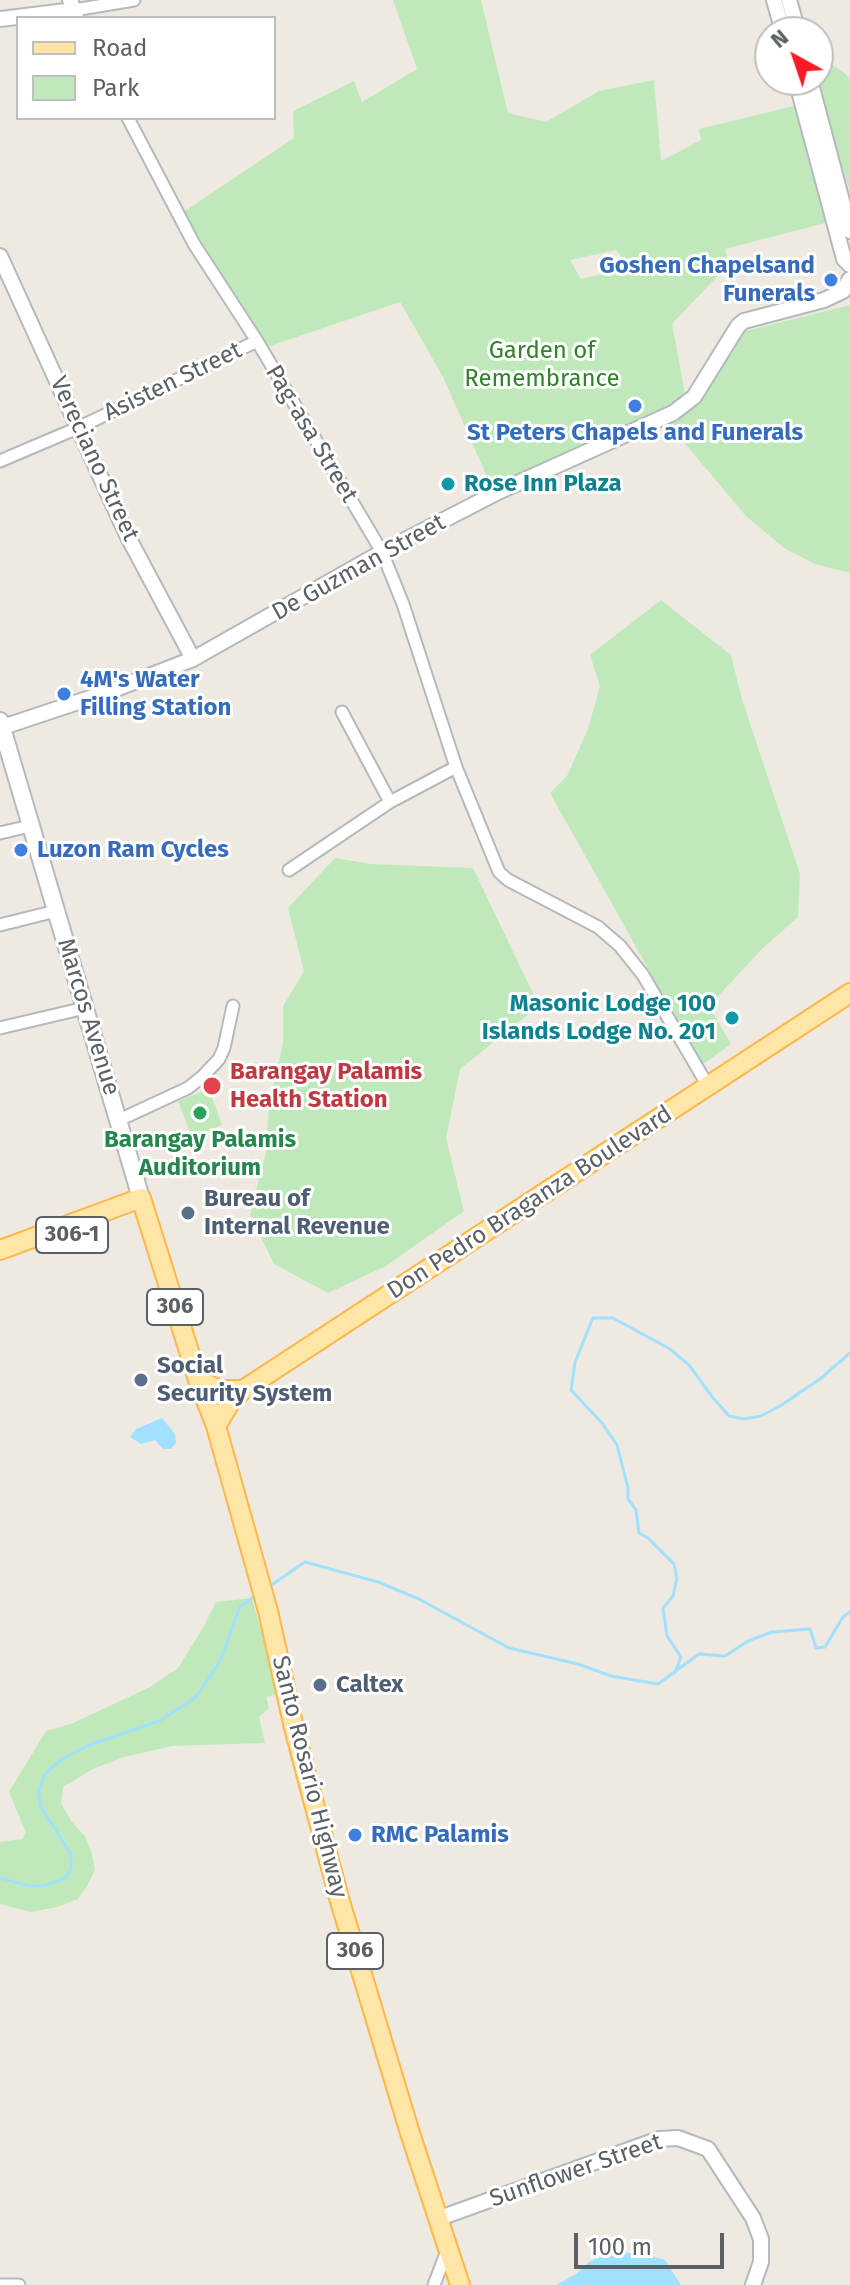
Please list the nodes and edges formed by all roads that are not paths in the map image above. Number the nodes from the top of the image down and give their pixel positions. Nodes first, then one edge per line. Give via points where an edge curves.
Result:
1 (134, 0) edge
2 (74, 9) edge
3 (22, 16) edge
4 (801, 96) edge
5 (813, 96) edge
6 (129, 120) edge
7 (825, 167) junction
8 (850, 231) edge
9 (0, 256) edge
10 (847, 262) edge
11 (850, 279) edge
12 (257, 341) junction
13 (80, 427) junction
14 (0, 461) edge
15 (382, 552) junction
16 (193, 659) junction
17 (342, 712) dead end
18 (1, 726) edge
19 (456, 767) junction
20 (390, 802) junction
21 (30, 826) junction
22 (0, 833) edge
23 (289, 870) dead end
24 (56, 911) junction
25 (0, 925) edge
26 (850, 993) edge
27 (233, 1006) dead end
28 (85, 1008) junction
29 (0, 1028) edge
30 (708, 1086) junction
31 (119, 1120) junction
32 (143, 1204) junction
33 (0, 1250) edge
34 (0, 1260) edge
35 (198, 1380) junction
36 (237, 1395) junction
37 (208, 1403) junction
38 (216, 1426) junction
39 (437, 2219) junction
40 (447, 2250) junction
41 (0, 2285) edge
42 (19, 2285) edge
43 (434, 2285) edge
44 (460, 2285) edge
45 (753, 2285) edge

1 - 2 street
2 - 3 street
4 - 7 street
5 - 7 street
6 - 12 street, Pag-asa Street via 194,244
7 - 8 street
7 - 10 street
9 - 13 street, Vereciano Street
11 - 15 street, De Guzman Street via 839,294 744,321 694,397 673,413 498,492
12 - 13 street, Asisten Street
12 - 15 street, Pag-asa Street
13 - 14 street, Asisten Street
13 - 16 street, Vereciano Street via 127,535
15 - 16 street, De Guzman Street
15 - 19 street, Pag-asa Street
16 - 18 street, De Guzman Street
17 - 20 street
18 - 21 main road, Marcos Avenue / 306
19 - 20 street
19 - 30 street, Pag-asa Street via 499,872 598,927 620,946 643,975
20 - 23 street
21 - 22 street
21 - 24 main road, Marcos Avenue / 306
24 - 25 street
24 - 28 main road, Marcos Avenue / 306
26 - 30 main road, Don Pedro Braganza Boulevard
27 - 31 street via 224,1048 203,1076
28 - 29 street
28 - 31 main road, Marcos Avenue / 306
30 - 36 main road, Don Pedro Braganza Boulevard
31 - 32 main road, Marcos Avenue / 306
32 - 33 main road, 306-1
32 - 34 main road, 306-1
32 - 35 main road, Marcos Avenue / 306
35 - 36 main road
35 - 37 main road, Marcos Avenue / 306
36 - 37 main road, Don Pedro Braganza Boulevard
36 - 38 main road
37 - 38 main road, Santo Rosario Highway / 306
38 - 39 main road, Santo Rosario Highway / 306 via 339,1898
39 - 40 main road, Santo Rosario Highway / 306
39 - 45 street, Sunflower Street via 659,2139 678,2138 708,2149 753,2218 761,2239 761,2262
40 - 43 street
40 - 44 main road, Santo Rosario Highway / 306
41 - 42 street

